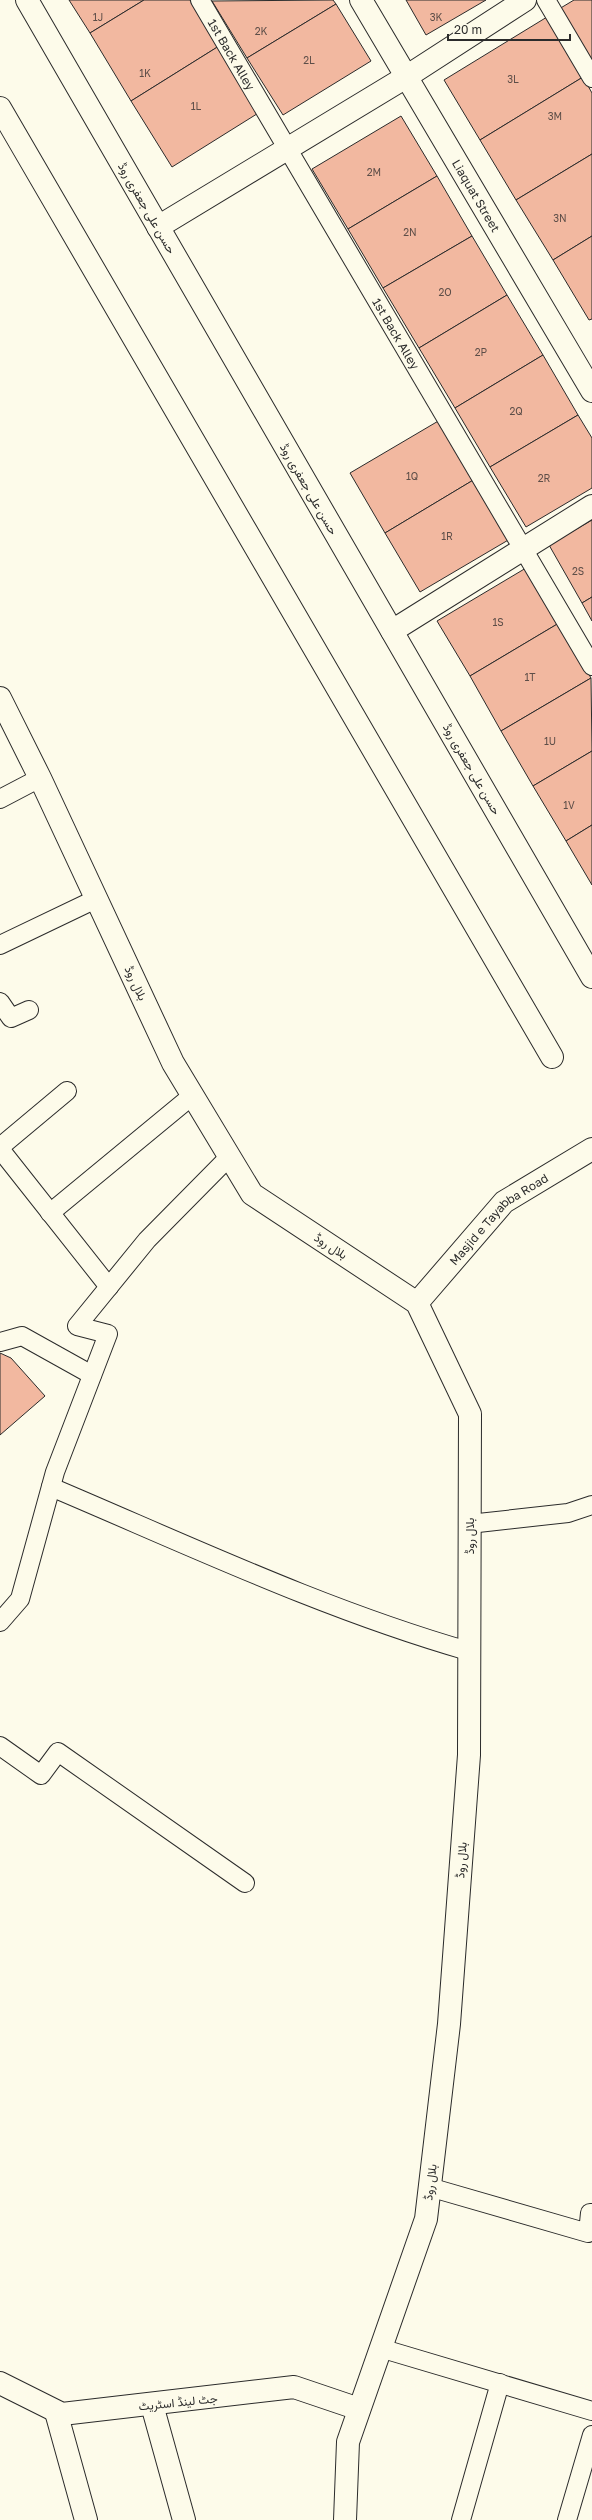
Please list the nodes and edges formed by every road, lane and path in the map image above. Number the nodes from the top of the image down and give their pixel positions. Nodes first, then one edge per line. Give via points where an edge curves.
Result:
1 (27, 0) edge
2 (200, 0) edge
3 (361, 0) edge
4 (525, 0) edge
5 (546, 0) edge
6 (406, 78) junction
7 (592, 78) edge
8 (0, 108) edge
9 (288, 149) junction
10 (158, 227) junction
11 (592, 391) edge
12 (592, 506) edge
13 (523, 549) junction
14 (392, 631) junction
15 (592, 666) edge
16 (0, 698) edge
17 (40, 778) junction
18 (0, 799) edge
19 (96, 899) junction
20 (0, 945) edge
21 (592, 977) edge
22 (0, 1002) edge
23 (29, 1010) dead end
24 (552, 1057) dead end
25 (67, 1091) dead end
26 (193, 1095) junction
27 (0, 1148) edge
28 (592, 1149) edge
29 (230, 1156) junction
30 (50, 1213) junction
31 (109, 1287) junction
32 (417, 1303) junction
33 (0, 1342) edge
34 (92, 1375) junction
35 (51, 1487) junction
36 (592, 1505) edge
37 (469, 1524) junction
38 (0, 1622) edge
39 (468, 1651) junction
40 (0, 1746) edge
41 (244, 1883) dead end
42 (429, 2187) junction
43 (592, 2214) edge
44 (380, 2348) junction
45 (0, 2383) edge
46 (500, 2383) junction
47 (152, 2405) junction
48 (359, 2409) junction
49 (592, 2411) edge
50 (56, 2412) junction
51 (592, 2435) edge
52 (86, 2520) edge
53 (184, 2520) edge
54 (345, 2520) edge
55 (461, 2520) edge
56 (567, 2520) edge

1 - 10 street, حسن علی جعفری روڈ
2 - 9 lane, 1st Back Alley
3 - 6 street, Liaquat Street
4 - 6 street
5 - 7 lane
6 - 9 street
6 - 11 street, Liaquat Street
8 - 24 street
9 - 10 street
9 - 13 lane, 1st Back Alley
10 - 14 street, حسن علی جعفری روڈ
12 - 13 street
13 - 14 street
13 - 15 lane, 1st Back Alley
14 - 21 street, حسن علی جعفری روڈ
16 - 17 street, بلال روڈ
17 - 18 lane
17 - 19 street, بلال روڈ
19 - 20 lane
19 - 26 street, بلال روڈ via 173,1063
22 - 23 lane via 10,1018
25 - 27 lane
26 - 29 street, بلال روڈ
26 - 30 lane
27 - 30 lane
28 - 32 street, Masjid e Tayabba Road via 504,1202
29 - 31 lane via 147,1240
29 - 32 street, بلال روڈ via 252,1194
30 - 31 lane
31 - 34 lane via 77,1326 108,1334
32 - 37 street, بلال روڈ via 470,1414
33 - 34 lane via 22,1336
34 - 35 lane
35 - 38 lane via 20,1599
35 - 39 lane via 308,1594 413,1635
36 - 37 lane via 568,1513
37 - 39 street, بلال روڈ
39 - 42 street, بلال روڈ via 469,1755 449,2024
40 - 41 lane via 41,1775 58,1752
42 - 43 lane via 588,2233 590,2213
42 - 44 street, بلال روڈ via 426,2218
44 - 46 lane
44 - 48 street, بلال روڈ
45 - 50 street, جٹ لینڈ اسٹریٹ
46 - 49 lane
46 - 55 lane
47 - 48 street, جٹ لینڈ اسٹریٹ via 294,2387
47 - 50 street, جٹ لینڈ اسٹریٹ via 62,2414
47 - 53 street
48 - 54 street, بلال روڈ via 348,2442
50 - 52 street
51 - 56 lane

